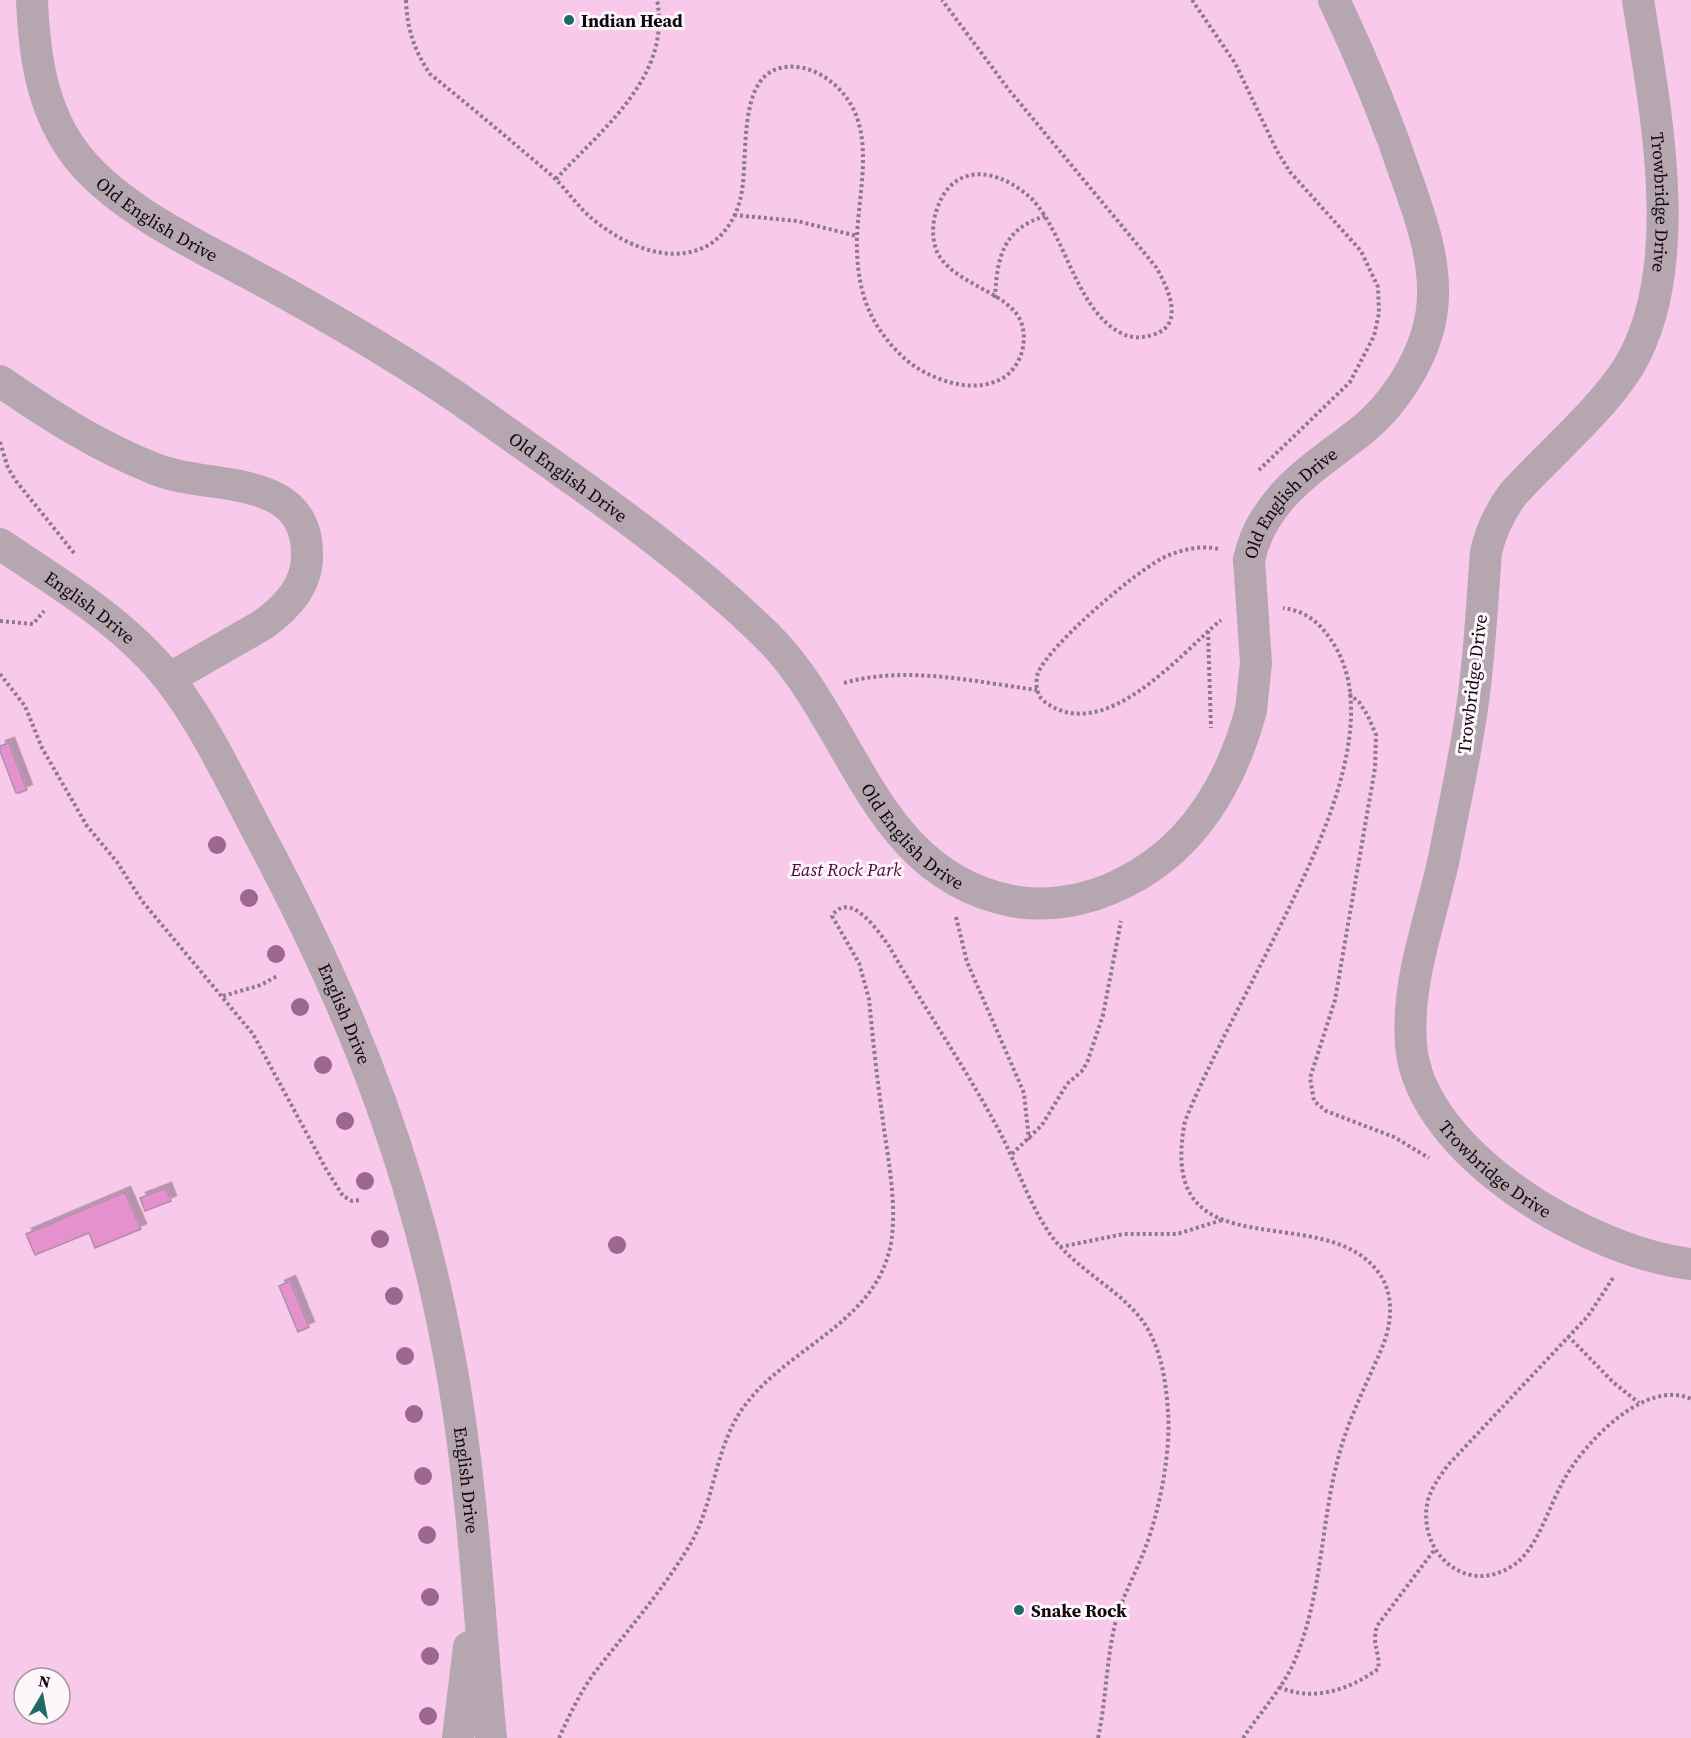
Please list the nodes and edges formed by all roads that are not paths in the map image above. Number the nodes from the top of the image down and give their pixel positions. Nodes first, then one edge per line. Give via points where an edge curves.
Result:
1 (32, 0) edge
2 (1334, 0) edge
3 (1638, 0) edge
4 (0, 381) edge
5 (0, 544) edge
6 (170, 678) junction
7 (1691, 1264) edge
8 (476, 1590) junction
9 (458, 1738) edge
10 (491, 1738) edge

1 - 2 street, Old English Drive, bridge via 38,65 55,121 72,150 96,177 157,221 385,352 473,409 682,560 778,648 813,695 892,827 923,857 954,881 989,896 1023,903 1051,903 1118,886 1168,855 1201,819 1241,746 1251,710 1256,663 1249,560 1252,545 1272,509 1306,472 1358,434 1396,392 1423,346 1433,298 1430,255 1376,91
3 - 7 street, Trowbridge Drive via 1663,195 1657,282 1646,329 1628,367 1606,396 1513,494 1491,532 1473,701 1443,860 1416,972 1411,1022 1416,1070 1428,1097 1465,1149 1517,1191 1592,1235 1627,1250
4 - 6 street via 63,424 113,451 158,471 262,491 282,501 298,517 307,540 308,560 297,592 264,624
5 - 6 street, English Drive via 102,614
6 - 8 street, English Drive via 305,920 363,1049 392,1129 424,1239 454,1380 466,1460
8 - 9 street, English Drive
8 - 10 street, English Drive

